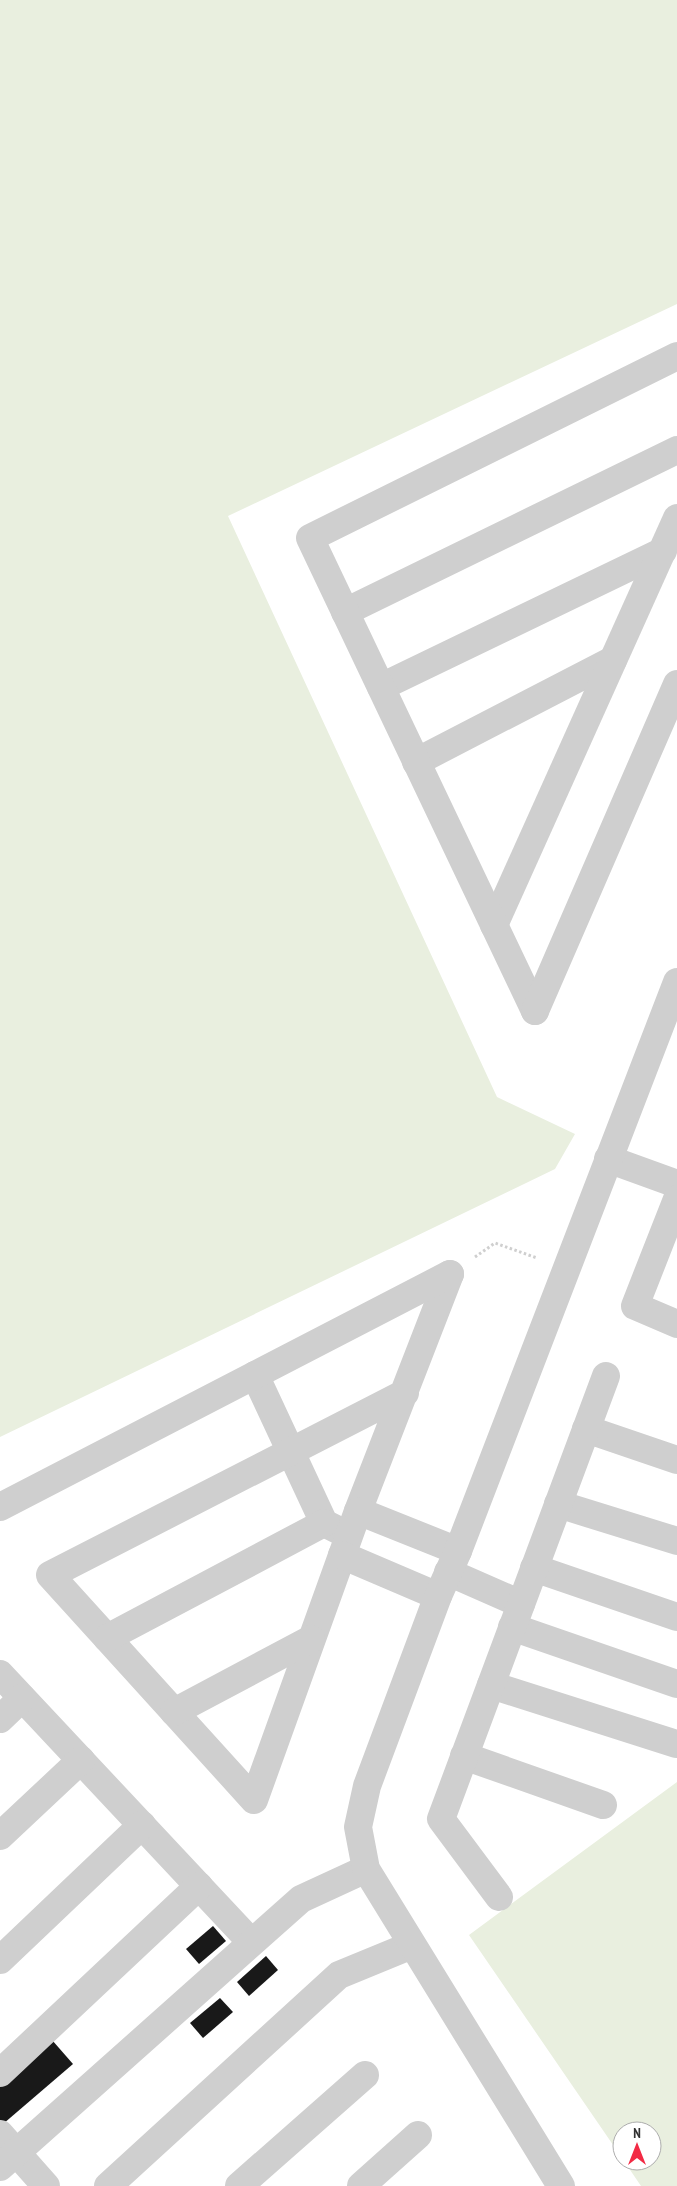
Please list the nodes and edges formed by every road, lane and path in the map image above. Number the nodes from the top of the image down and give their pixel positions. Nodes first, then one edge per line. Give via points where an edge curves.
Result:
1 (677, 356) edge
2 (677, 450) edge
3 (677, 518) edge
4 (662, 550) junction
5 (345, 612) junction
6 (613, 660) junction
7 (677, 684) edge
8 (381, 687) junction
9 (416, 762) junction
10 (494, 925) junction
11 (677, 982) edge
12 (608, 1159) junction
13 (677, 1184) edge
14 (677, 1199) edge
15 (668, 1248) edge
16 (566, 1268) junction
17 (450, 1274) junction
18 (677, 1324) edge
19 (255, 1375) junction
20 (606, 1376) dead end
21 (405, 1393) junction
22 (586, 1429) junction
23 (290, 1451) junction
24 (677, 1460) edge
25 (558, 1504) junction
26 (0, 1507) edge
27 (324, 1523) junction
28 (350, 1534) junction
29 (677, 1541) edge
30 (534, 1568) junction
31 (448, 1573) junction
32 (517, 1616) junction
33 (677, 1617) edge
34 (106, 1638) junction
35 (312, 1639) junction
36 (0, 1674) edge
37 (677, 1684) edge
38 (491, 1685) junction
39 (22, 1698) junction
40 (174, 1712) junction
41 (0, 1719) edge
42 (676, 1744) dead end
43 (464, 1756) junction
44 (81, 1760) junction
45 (602, 1805) dead end
46 (142, 1826) junction
47 (0, 1836) edge
48 (366, 1869) junction
49 (200, 1886) junction
50 (499, 1897) dead end
51 (252, 1942) junction
52 (412, 1945) junction
53 (0, 1960) edge
54 (0, 2073) edge
55 (365, 2075) dead end
56 (418, 2136) dead end
57 (5, 2151) edge
58 (46, 2186) edge
59 (108, 2186) edge
60 (239, 2186) edge
61 (361, 2186) edge
62 (562, 2186) edge

1 - 5 street via 310,538
2 - 5 street
3 - 4 street
4 - 6 street
4 - 8 street
5 - 8 street
6 - 9 street
6 - 10 street
7 - 10 street via 535,1011
8 - 9 street
9 - 10 street
11 - 12 street
12 - 13 street
12 - 16 street
14 - 15 street
15 - 18 street via 635,1306
16 - 17 path via 495,1243
16 - 31 street
17 - 19 street
17 - 21 street
19 - 23 street
19 - 26 street
20 - 22 street
21 - 23 street
21 - 28 street
22 - 24 street
22 - 25 street
23 - 27 street
23 - 34 street via 50,1575
25 - 29 street
25 - 30 street
27 - 28 street
27 - 34 street
28 - 31 street
28 - 31 street
28 - 35 street
30 - 32 street
30 - 33 street
31 - 32 street
31 - 48 street via 367,1786 358,1827
32 - 37 street
32 - 38 street
34 - 40 street
35 - 40 street
35 - 40 street via 254,1800
36 - 39 street
38 - 42 street
38 - 43 street
39 - 41 street
39 - 44 street
43 - 45 street
43 - 50 street via 441,1819
44 - 46 street
44 - 47 street
46 - 49 street
46 - 53 street
48 - 51 street via 301,1899
48 - 52 street
49 - 51 street
49 - 54 street
51 - 57 street
52 - 59 street via 339,1974
52 - 62 street
55 - 60 street
56 - 61 street
57 - 58 street

